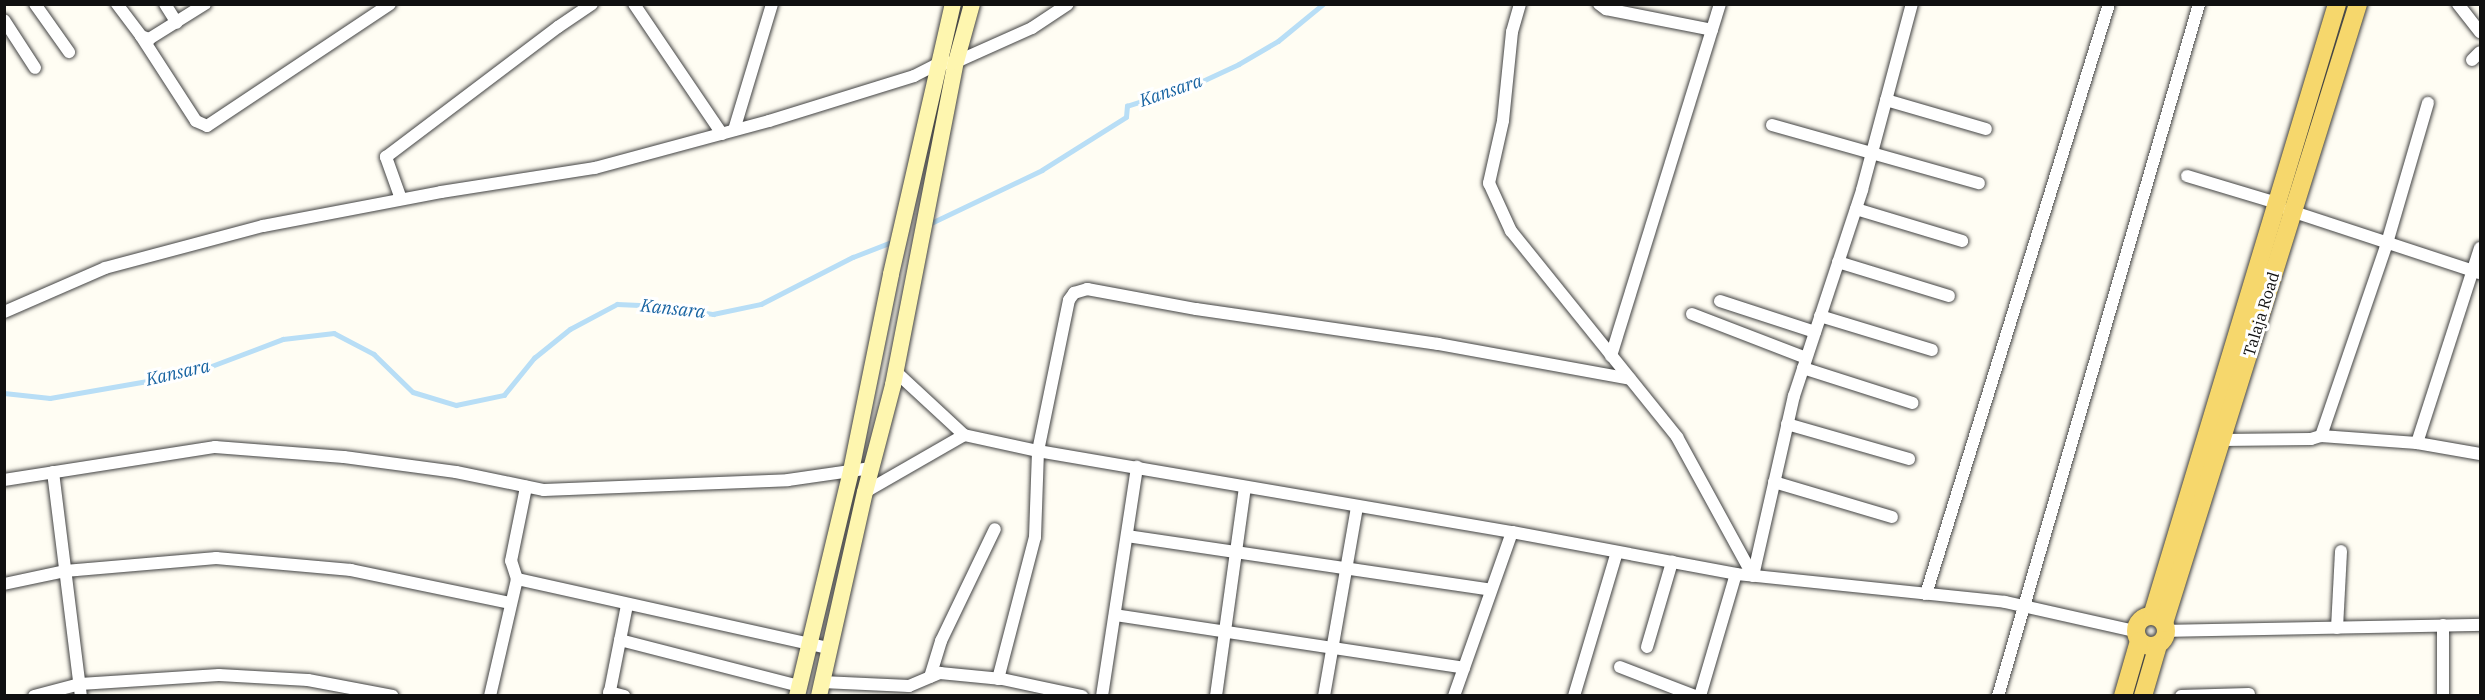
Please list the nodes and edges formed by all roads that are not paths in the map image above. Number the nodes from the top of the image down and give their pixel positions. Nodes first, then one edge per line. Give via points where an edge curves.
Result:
1 (35, 4) edge
2 (117, 4) edge
3 (165, 4) edge
4 (205, 4) edge
5 (390, 4) edge
6 (592, 4) edge
7 (634, 4) edge
8 (772, 4) edge
9 (953, 4) edge
10 (972, 4) edge
11 (1068, 4) edge
12 (1520, 4) edge
13 (1599, 4) edge
14 (1720, 4) edge
15 (1912, 4) edge
16 (2109, 4) edge
17 (2199, 4) edge
18 (2337, 4) edge
19 (2358, 4) edge
20 (2458, 4) edge
21 (4, 20) edge
22 (177, 23) junction
23 (1712, 30) junction
24 (2481, 32) edge
25 (141, 36) junction
26 (69, 52) dead end
27 (956, 62) junction
28 (938, 64) junction
29 (35, 68) dead end
30 (1886, 100) junction
31 (2428, 103) dead end
32 (1772, 125) dead end
33 (1986, 129) dead end
34 (728, 132) junction
35 (1872, 152) junction
36 (2187, 176) dead end
37 (1979, 183) dead end
38 (401, 199) junction
39 (2282, 207) junction
40 (1856, 209) junction
41 (1962, 241) dead end
42 (2387, 243) junction
43 (2481, 248) edge
44 (1838, 262) junction
45 (2477, 272) edge
46 (1949, 296) dead end
47 (1720, 301) dead end
48 (4, 312) edge
49 (1692, 314) dead end
50 (1820, 316) junction
51 (1815, 332) junction
52 (1932, 350) dead end
53 (1611, 356) junction
54 (1805, 363) junction
55 (896, 372) junction
56 (1630, 379) junction
57 (1913, 404) dead end
58 (1787, 424) junction
59 (964, 435) junction
60 (2321, 436) junction
61 (2222, 440) junction
62 (2417, 443) junction
63 (1038, 451) junction
64 (2481, 454) edge
65 (1909, 459) dead end
66 (1137, 467) junction
67 (871, 468) junction
68 (851, 471) junction
69 (53, 472) junction
70 (4, 480) edge
71 (1774, 482) junction
72 (526, 487) junction
73 (1245, 487) junction
74 (865, 492) junction
75 (1357, 507) junction
76 (1892, 517) dead end
77 (995, 530) dead end
78 (1512, 532) junction
79 (1127, 536) junction
80 (2341, 550) dead end
81 (1617, 552) junction
82 (1236, 554) junction
83 (1672, 562) junction
84 (1346, 570) junction
85 (65, 571) junction
86 (1736, 574) junction
87 (1753, 576) junction
88 (517, 579) junction
89 (4, 584) edge
90 (1491, 590) junction
91 (1926, 594) junction
92 (510, 603) junction
93 (627, 605) junction
94 (2025, 607) junction
95 (1115, 615) junction
96 (2443, 625) junction
97 (2481, 625) edge
98 (2337, 628) junction
99 (2160, 629) junction
100 (1224, 632) junction
101 (2137, 636) junction
102 (620, 640) junction
103 (808, 644) junction
104 (1332, 647) junction
105 (1647, 647) dead end
106 (829, 648) junction
107 (1620, 667) dead end
108 (1464, 668) junction
109 (930, 677) junction
110 (998, 679) junction
111 (820, 689) edge
112 (81, 690) edge
113 (798, 691) edge
114 (609, 694) edge
115 (2249, 694) edge
116 (34, 696) edge
117 (393, 696) edge
118 (490, 696) edge
119 (624, 696) edge
120 (1082, 696) edge
121 (1102, 696) edge
122 (1216, 696) edge
123 (1324, 696) edge
124 (1454, 696) edge
125 (1574, 696) edge
126 (1695, 696) edge
127 (1700, 696) edge
128 (1998, 696) edge
129 (2122, 696) edge
130 (2143, 696) edge
131 (2181, 696) edge
132 (2444, 696) edge

1 - 26 street
2 - 25 street
3 - 22 street
4 - 22 street
5 - 25 street via 207,126 195,121
6 - 38 street via 386,157
7 - 34 street
8 - 34 street
9 - 28 street
10 - 27 street
11 - 27 street via 1032,28
12 - 53 street via 1512,32 1503,121 1489,183 1511,231
13 - 23 street via 1606,9
14 - 23 street
15 - 30 street
16 - 91 street
17 - 94 street
18 - 39 main road, Talaja Road
19 - 39 main road, Talaja Road
20 - 24 street
21 - 29 street
22 - 25 street via 153,39
23 - 53 street
27 - 28 street
27 - 55 street
28 - 34 street via 914,76
28 - 68 street
30 - 33 street
30 - 35 street
31 - 42 street
32 - 35 street
34 - 38 street via 595,168
35 - 37 street
35 - 40 street
36 - 39 street
38 - 48 street via 263,226 105,268
39 - 42 street
39 - 61 main road, Talaja Road
39 - 99 main road, Talaja Road
40 - 41 street
40 - 44 street
42 - 45 street
42 - 60 street
43 - 45 street
44 - 46 street
44 - 50 street
45 - 62 street
47 - 51 street
49 - 54 street
50 - 51 street
50 - 52 street
51 - 54 street
53 - 56 street
54 - 57 street
54 - 58 street
55 - 59 street
55 - 67 street
56 - 63 street via 1438,344 1087,289 1074,293 1068,300
56 - 87 street via 1677,437
58 - 65 street
58 - 71 street
59 - 63 street
59 - 74 street
60 - 61 street
60 - 62 street
61 - 99 main road, Talaja Road
62 - 64 street
63 - 66 street
63 - 110 street via 1035,537
66 - 73 street
66 - 79 street
67 - 68 street
67 - 74 street
68 - 72 street via 788,480 543,490
68 - 103 street
69 - 70 street
69 - 72 street via 215,447 367,460 456,472
69 - 85 street
71 - 76 street
71 - 87 street
72 - 88 street via 511,561
73 - 75 street
73 - 82 street
74 - 106 street
75 - 78 street
75 - 84 street
77 - 109 street via 941,641
78 - 81 street
78 - 90 street
79 - 82 street
79 - 95 street
80 - 98 street
81 - 83 street
81 - 125 street
82 - 84 street
82 - 100 street
83 - 86 street
83 - 105 street
84 - 90 street
84 - 104 street
85 - 89 street
85 - 92 street via 216,558 351,570
85 - 112 street
86 - 87 street
86 - 127 street
87 - 91 street
88 - 92 street
88 - 93 street
90 - 108 street
91 - 94 street
92 - 118 street
93 - 102 street
93 - 103 street
94 - 101 street
94 - 128 street
95 - 100 street
95 - 121 street
96 - 97 street
96 - 98 street
96 - 132 street
98 - 99 street
99 - 101 main road via 2148,646
99 - 101 main road via 2139,622
99 - 130 main road, Talaja Road
100 - 104 street
100 - 122 street
101 - 129 main road
102 - 113 street
102 - 114 street
103 - 106 street
103 - 113 street
104 - 108 street
104 - 123 street
106 - 111 street
107 - 126 street
108 - 124 street
109 - 110 street via 940,673
109 - 111 street via 909,686
110 - 120 street
112 - 116 street
112 - 117 street via 219,675 308,680
114 - 119 street
115 - 131 street

